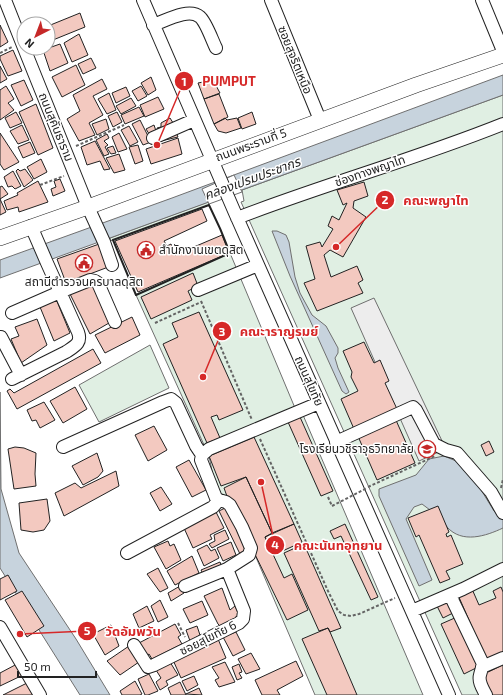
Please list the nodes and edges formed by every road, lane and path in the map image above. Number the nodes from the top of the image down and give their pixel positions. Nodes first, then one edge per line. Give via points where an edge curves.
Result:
1 (5, 0) edge
2 (143, 0) edge
3 (271, 0) edge
4 (482, 0) edge
5 (153, 25) junction
6 (16, 28) edge
7 (216, 48) dead end
8 (503, 52) edge
9 (503, 55) edge
10 (27, 56) edge
11 (194, 120) junction
12 (320, 120) junction
13 (503, 124) edge
14 (124, 125) dead end
15 (153, 138) dead end
16 (65, 150) junction
17 (212, 160) junction
18 (74, 172) junction
19 (40, 185) dead end
20 (88, 207) junction
21 (235, 212) junction
22 (31, 226) junction
23 (1, 237) edge
24 (112, 265) dead end
25 (258, 265) junction
26 (60, 292) junction
27 (200, 294) junction
28 (12, 313) dead end
29 (115, 322) dead end
30 (156, 324) dead end
31 (1, 337) dead end
32 (319, 403) junction
33 (256, 430) junction
34 (336, 442) junction
35 (63, 447) dead end
36 (446, 450) junction
37 (202, 455) junction
38 (328, 497) dead end
39 (219, 500) junction
40 (503, 513) edge
41 (127, 553) dead end
42 (227, 569) junction
43 (503, 569) edge
44 (185, 586) dead end
45 (404, 594) junction
46 (450, 595) junction
47 (412, 611) junction
48 (178, 623) dead end
49 (0, 627) edge
50 (134, 645) dead end
51 (190, 648) junction
52 (503, 658) edge
53 (482, 667) junction
54 (40, 695) edge
55 (449, 695) edge
56 (486, 695) edge

1 - 6 street, ถนนสุคันธาราม
2 - 5 street, ถนนสุโขทัย
3 - 12 street, ซอยสุจริตเหนือ
4 - 8 street
5 - 7 street via 187,13 194,14 204,22
5 - 11 street, ถนนสุโขทัย
9 - 12 main road, ถนนพระรามที่ 5
10 - 16 street, ถนนสุคันธาราม
11 - 15 street
11 - 17 street, ถนนสุโขทัย
12 - 17 main road, ถนนพระรามที่ 5
13 - 21 street, ช่องทางพญาไท via 284,200
14 - 16 path
16 - 18 street, ถนนสุคันธาราม
17 - 20 main road, ถนนพระรามที่ 5
17 - 21 street, ถนนสุโขทัย
18 - 19 path
18 - 20 street, ถนนสุคันธาราม
20 - 22 main road, ถนนพระรามที่ 5
20 - 24 street, ถนนสุคันธาราม
21 - 25 street, ถนนสุโขทัย
22 - 23 main road, ถนนพระรามที่ 5
22 - 26 street
25 - 27 street
25 - 32 street, ถนนสุโขทัย
26 - 28 street
26 - 29 street via 95,280
26 - 31 street via 80,338 74,347 17,377
27 - 30 path
27 - 33 path
32 - 33 street
32 - 34 street, ถนนสุโขทัย
33 - 37 street via 209,449
33 - 45 path via 338,611 344,615 359,614
34 - 36 street via 413,407 434,444
34 - 45 street, ถนนสุโขทัย
35 - 37 street via 171,399 176,402
36 - 38 path, bridge via 332,506
36 - 40 street via 457,453 492,492
37 - 39 street via 201,460
39 - 41 street via 213,507
39 - 42 street via 230,505 251,548 249,555
42 - 44 street
42 - 51 street, ซอยสุโขทัย 6 via 244,612 242,619 239,623
43 - 46 street
45 - 47 street, ถนนสุโขทัย
46 - 47 street
46 - 53 street via 483,664
47 - 55 street, ถนนสุโขทัย
48 - 51 path
49 - 54 street
50 - 51 street, ซอยสุโขทัย 6 via 148,667
52 - 53 street
53 - 56 street via 480,681

